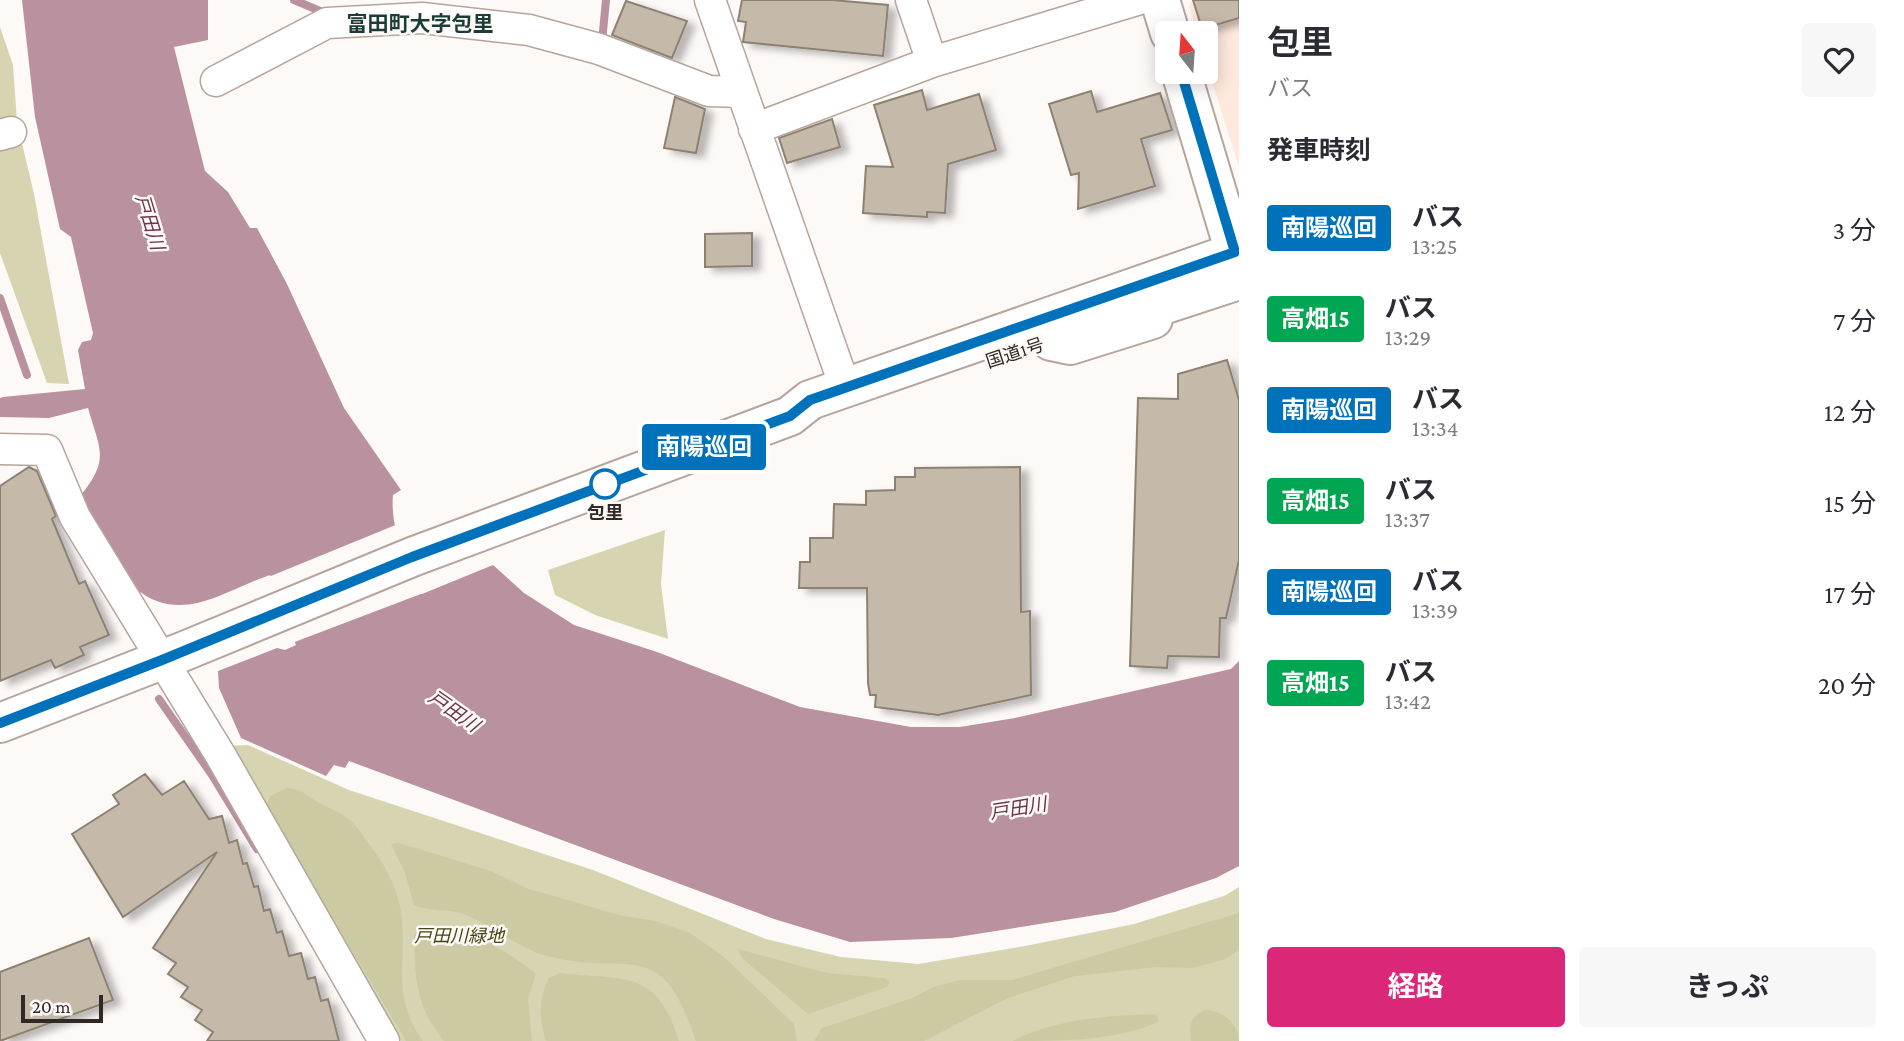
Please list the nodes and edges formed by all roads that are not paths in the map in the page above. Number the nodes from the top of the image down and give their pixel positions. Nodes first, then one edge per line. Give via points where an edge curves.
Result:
1 (710, 0) edge
2 (911, 0) edge
3 (1138, 0) edge
4 (1160, 0) edge
5 (423, 9) edge
6 (1166, 21) edge
7 (932, 62) junction
8 (216, 81) dead end
9 (1185, 84) edge
10 (742, 92) junction
11 (754, 129) junction
12 (1238, 262) edge
13 (1239, 292) edge
14 (1051, 341) junction
15 (839, 370) dead end
16 (790, 416) junction
17 (0, 449) edge
18 (162, 660) junction
19 (0, 723) edge
20 (384, 1041) edge

1 - 10 street
2 - 7 street
3 - 7 street
4 - 6 main road
5 - 8 street via 327,23
5 - 10 street via 599,49 709,91
7 - 11 street
9 - 12 main road
10 - 11 street
11 - 15 street
12 - 14 main road, 国道1号
12 - 16 main road, 国道1号 via 810,400
13 - 14 main road via 1070,345
14 - 16 main road, 国道1号 via 816,417
16 - 18 main road, 国道1号 via 412,557
17 - 18 street via 47,450 75,517
18 - 19 main road, 国道1号
18 - 20 street

